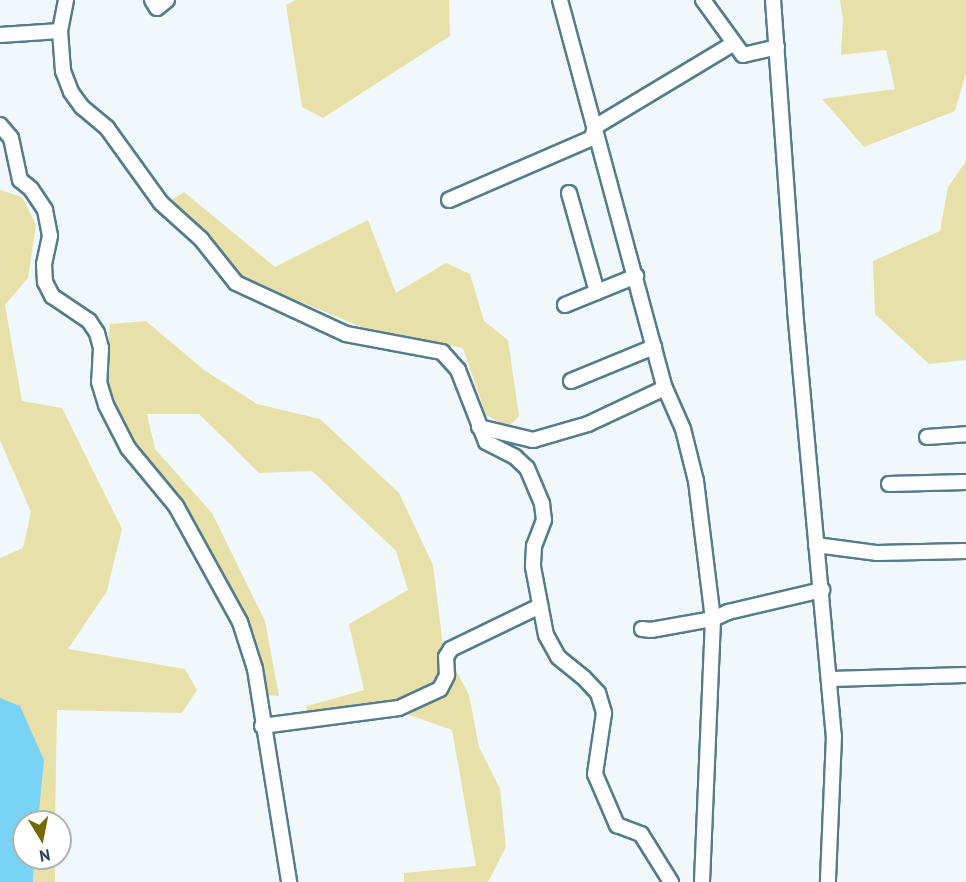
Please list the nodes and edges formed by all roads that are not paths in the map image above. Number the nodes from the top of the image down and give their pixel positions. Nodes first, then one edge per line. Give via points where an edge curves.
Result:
1 (66, 0) edge
2 (152, 0) edge
3 (167, 0) edge
4 (560, 0) edge
5 (703, 0) edge
6 (773, 0) edge
7 (60, 31) junction
8 (0, 35) edge
9 (734, 43) junction
10 (777, 47) junction
11 (0, 125) edge
12 (595, 127) junction
13 (569, 193) dead end
14 (449, 200) dead end
15 (636, 276) junction
16 (597, 292) junction
17 (565, 305) dead end
18 (654, 347) junction
19 (571, 381) dead end
20 (665, 388) junction
21 (479, 427) junction
22 (966, 434) edge
23 (927, 437) dead end
24 (966, 482) edge
25 (890, 484) dead end
26 (816, 545) junction
27 (966, 551) edge
28 (822, 590) junction
29 (540, 606) junction
30 (713, 618) junction
31 (642, 629) dead end
32 (966, 675) edge
33 (830, 679) junction
34 (262, 726) junction
35 (289, 882) edge
36 (671, 882) edge
37 (702, 882) edge
38 (828, 882) edge

1 - 7 street
2 - 3 street via 157,8
4 - 12 street
5 - 9 street
6 - 10 street
7 - 8 street
7 - 21 street via 63,71 71,92 107,128 161,203 201,238 236,283 346,334 442,352 458,370
9 - 10 street via 743,55
9 - 12 street
10 - 26 street
11 - 34 street via 11,138 20,180 45,210 50,236 45,282 52,296 89,321 97,333 101,348 99,382 106,405 128,448 176,506 240,622 255,669
12 - 14 street via 592,138
12 - 15 street
13 - 16 street
15 - 16 street
15 - 18 street
16 - 17 street
18 - 19 street
18 - 20 street
20 - 21 street via 588,423 533,440
20 - 30 street via 683,429 696,481
21 - 29 street via 486,442 527,468 542,504 544,520 534,546 533,567
22 - 23 street
24 - 25 street
26 - 27 street via 877,553
26 - 28 street
28 - 30 street
28 - 33 street
29 - 34 street via 451,650 440,689 399,708
29 - 36 street via 546,635 558,657 598,693 604,713 595,774 617,825 641,834
30 - 31 street
30 - 37 street
32 - 33 street
33 - 38 street via 834,782
34 - 35 street

